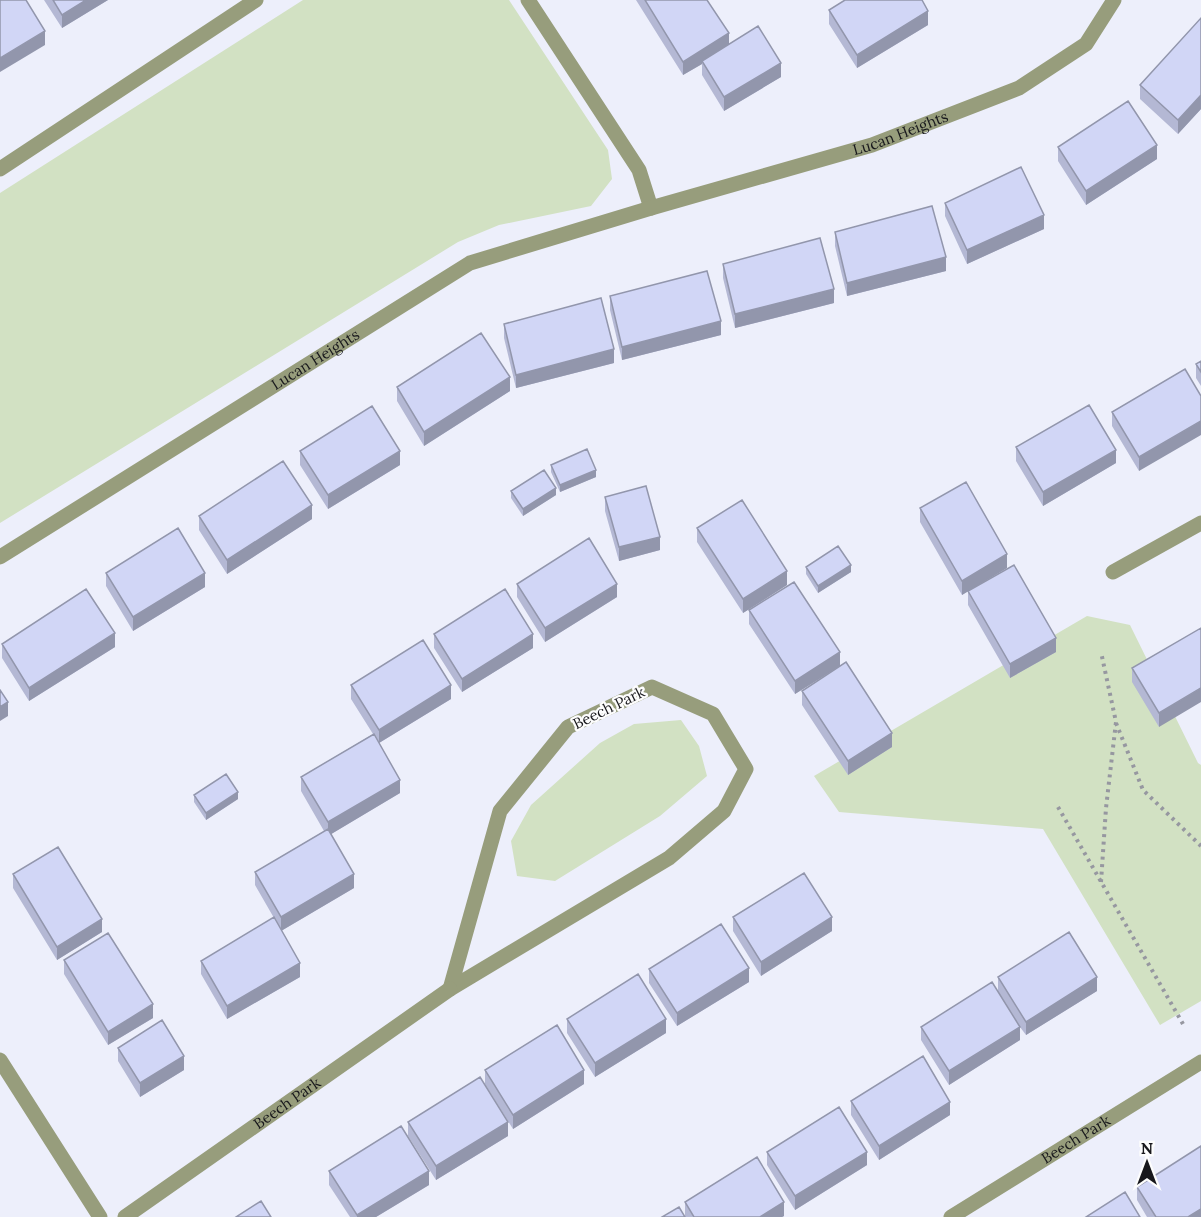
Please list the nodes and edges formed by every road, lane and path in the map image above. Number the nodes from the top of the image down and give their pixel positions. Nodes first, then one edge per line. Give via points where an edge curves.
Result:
1 (256, 0) edge
2 (528, 0) edge
3 (1114, 0) edge
4 (0, 169) edge
5 (651, 208) junction
6 (1201, 523) edge
7 (0, 557) edge
8 (1113, 572) dead end
9 (1101, 652) dead end
10 (1116, 722) junction
11 (1058, 807) dead end
12 (1201, 846) edge
13 (1101, 882) junction
14 (450, 989) junction
15 (1183, 1024) dead end
16 (0, 1060) edge
17 (1201, 1062) edge
18 (100, 1217) edge
19 (125, 1217) edge
20 (951, 1217) edge

1 - 4 street
2 - 5 street via 639,170
3 - 5 street, Lucan Heights via 1086,44 1019,88 872,145
5 - 7 street, Lucan Heights via 470,263
6 - 8 street
9 - 10 path
10 - 12 path via 1143,790
10 - 13 path
11 - 13 path
13 - 15 path
14 - 14 street, Beech Park via 500,811 568,727 652,687 713,714 746,769 724,811 669,858
14 - 19 street, Beech Park
16 - 18 street
17 - 20 street, Beech Park

